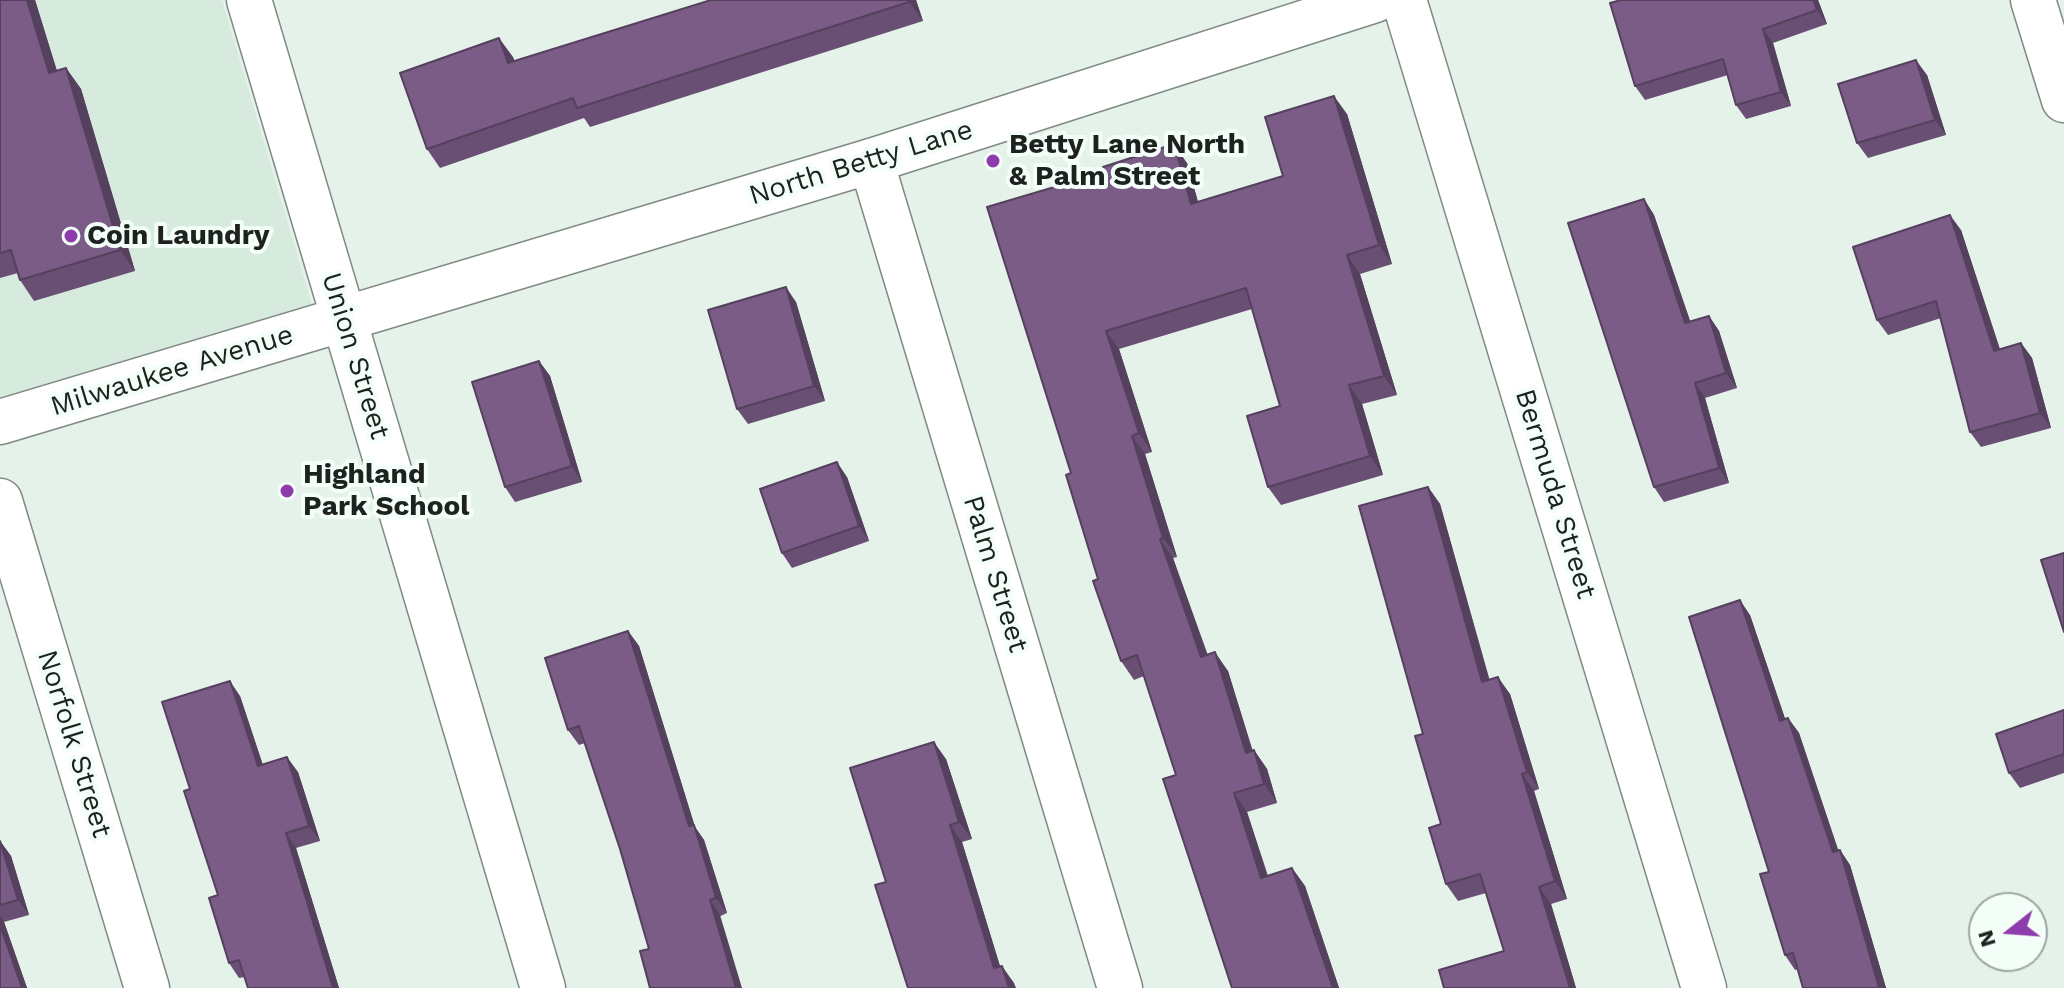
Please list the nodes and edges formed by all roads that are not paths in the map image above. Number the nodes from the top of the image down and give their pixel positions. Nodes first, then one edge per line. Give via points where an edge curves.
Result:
1 (249, 0) edge
2 (1375, 0) edge
3 (1404, 0) edge
4 (2033, 0) edge
5 (2064, 100) edge
6 (871, 161) junction
7 (344, 320) junction
8 (0, 422) edge
9 (0, 501) edge
10 (147, 988) edge
11 (543, 988) edge
12 (1120, 988) edge
13 (1704, 988) edge

1 - 7 street, Union Street
2 - 6 street, North Betty Lane
3 - 13 street, Bermuda Street
4 - 5 street
6 - 7 street, North Betty Lane
6 - 12 street, Palm Street
7 - 8 street, Milwaukee Avenue
7 - 11 street, Union Street
9 - 10 street, Norfolk Street

